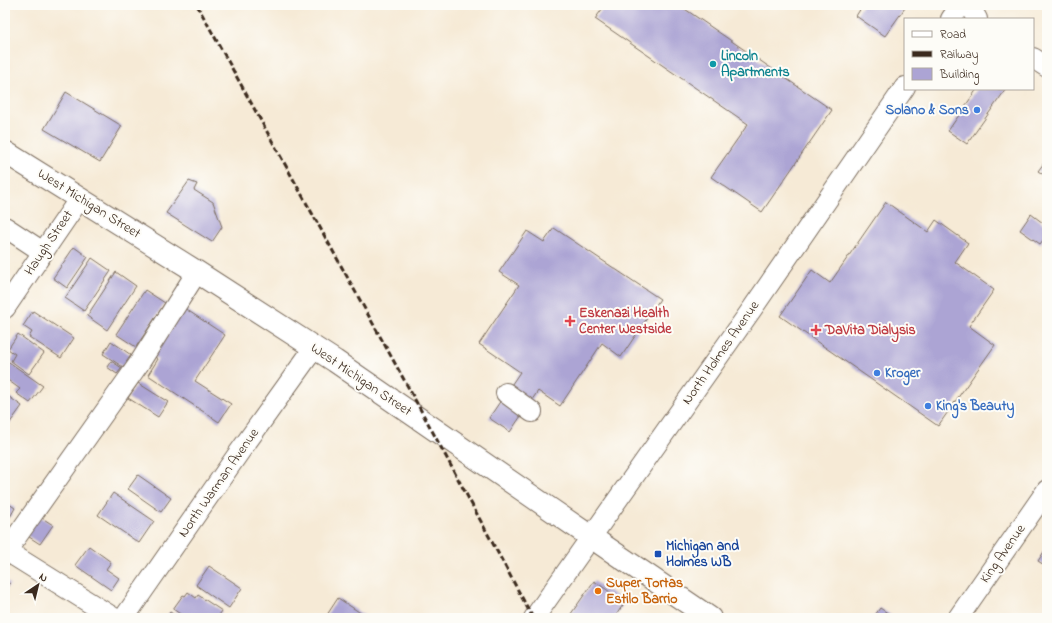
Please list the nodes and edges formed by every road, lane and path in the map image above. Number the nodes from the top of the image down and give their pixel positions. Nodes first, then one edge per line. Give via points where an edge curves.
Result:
1 (961, 5) edge
2 (969, 5) edge
3 (952, 18) edge
4 (976, 18) edge
5 (1034, 59) edge
6 (1047, 67) edge
7 (904, 88) edge
8 (5, 152) edge
9 (80, 198) junction
10 (5, 227) edge
11 (43, 252) junction
12 (197, 272) junction
13 (5, 308) edge
14 (314, 348) junction
15 (506, 393) dead end
16 (532, 412) dead end
17 (1047, 490) edge
18 (591, 537) junction
19 (5, 551) edge
20 (114, 618) edge
21 (124, 618) edge
22 (534, 618) edge
23 (710, 618) edge
24 (958, 618) edge

1 - 3 street
2 - 4 street
5 - 6 street
7 - 18 street, North Holmes Avenue
8 - 9 main road, West Michigan Street
9 - 11 street, Haugh Street
9 - 12 main road, West Michigan Street
10 - 11 street
11 - 13 street, Haugh Street
12 - 14 main road, West Michigan Street
12 - 19 street via 138,365
14 - 18 main road, West Michigan Street
14 - 21 street, North Warman Avenue
15 - 16 street
17 - 24 street, King Avenue
18 - 22 street, North Holmes Avenue
18 - 23 main road, West Michigan Street
19 - 20 street

